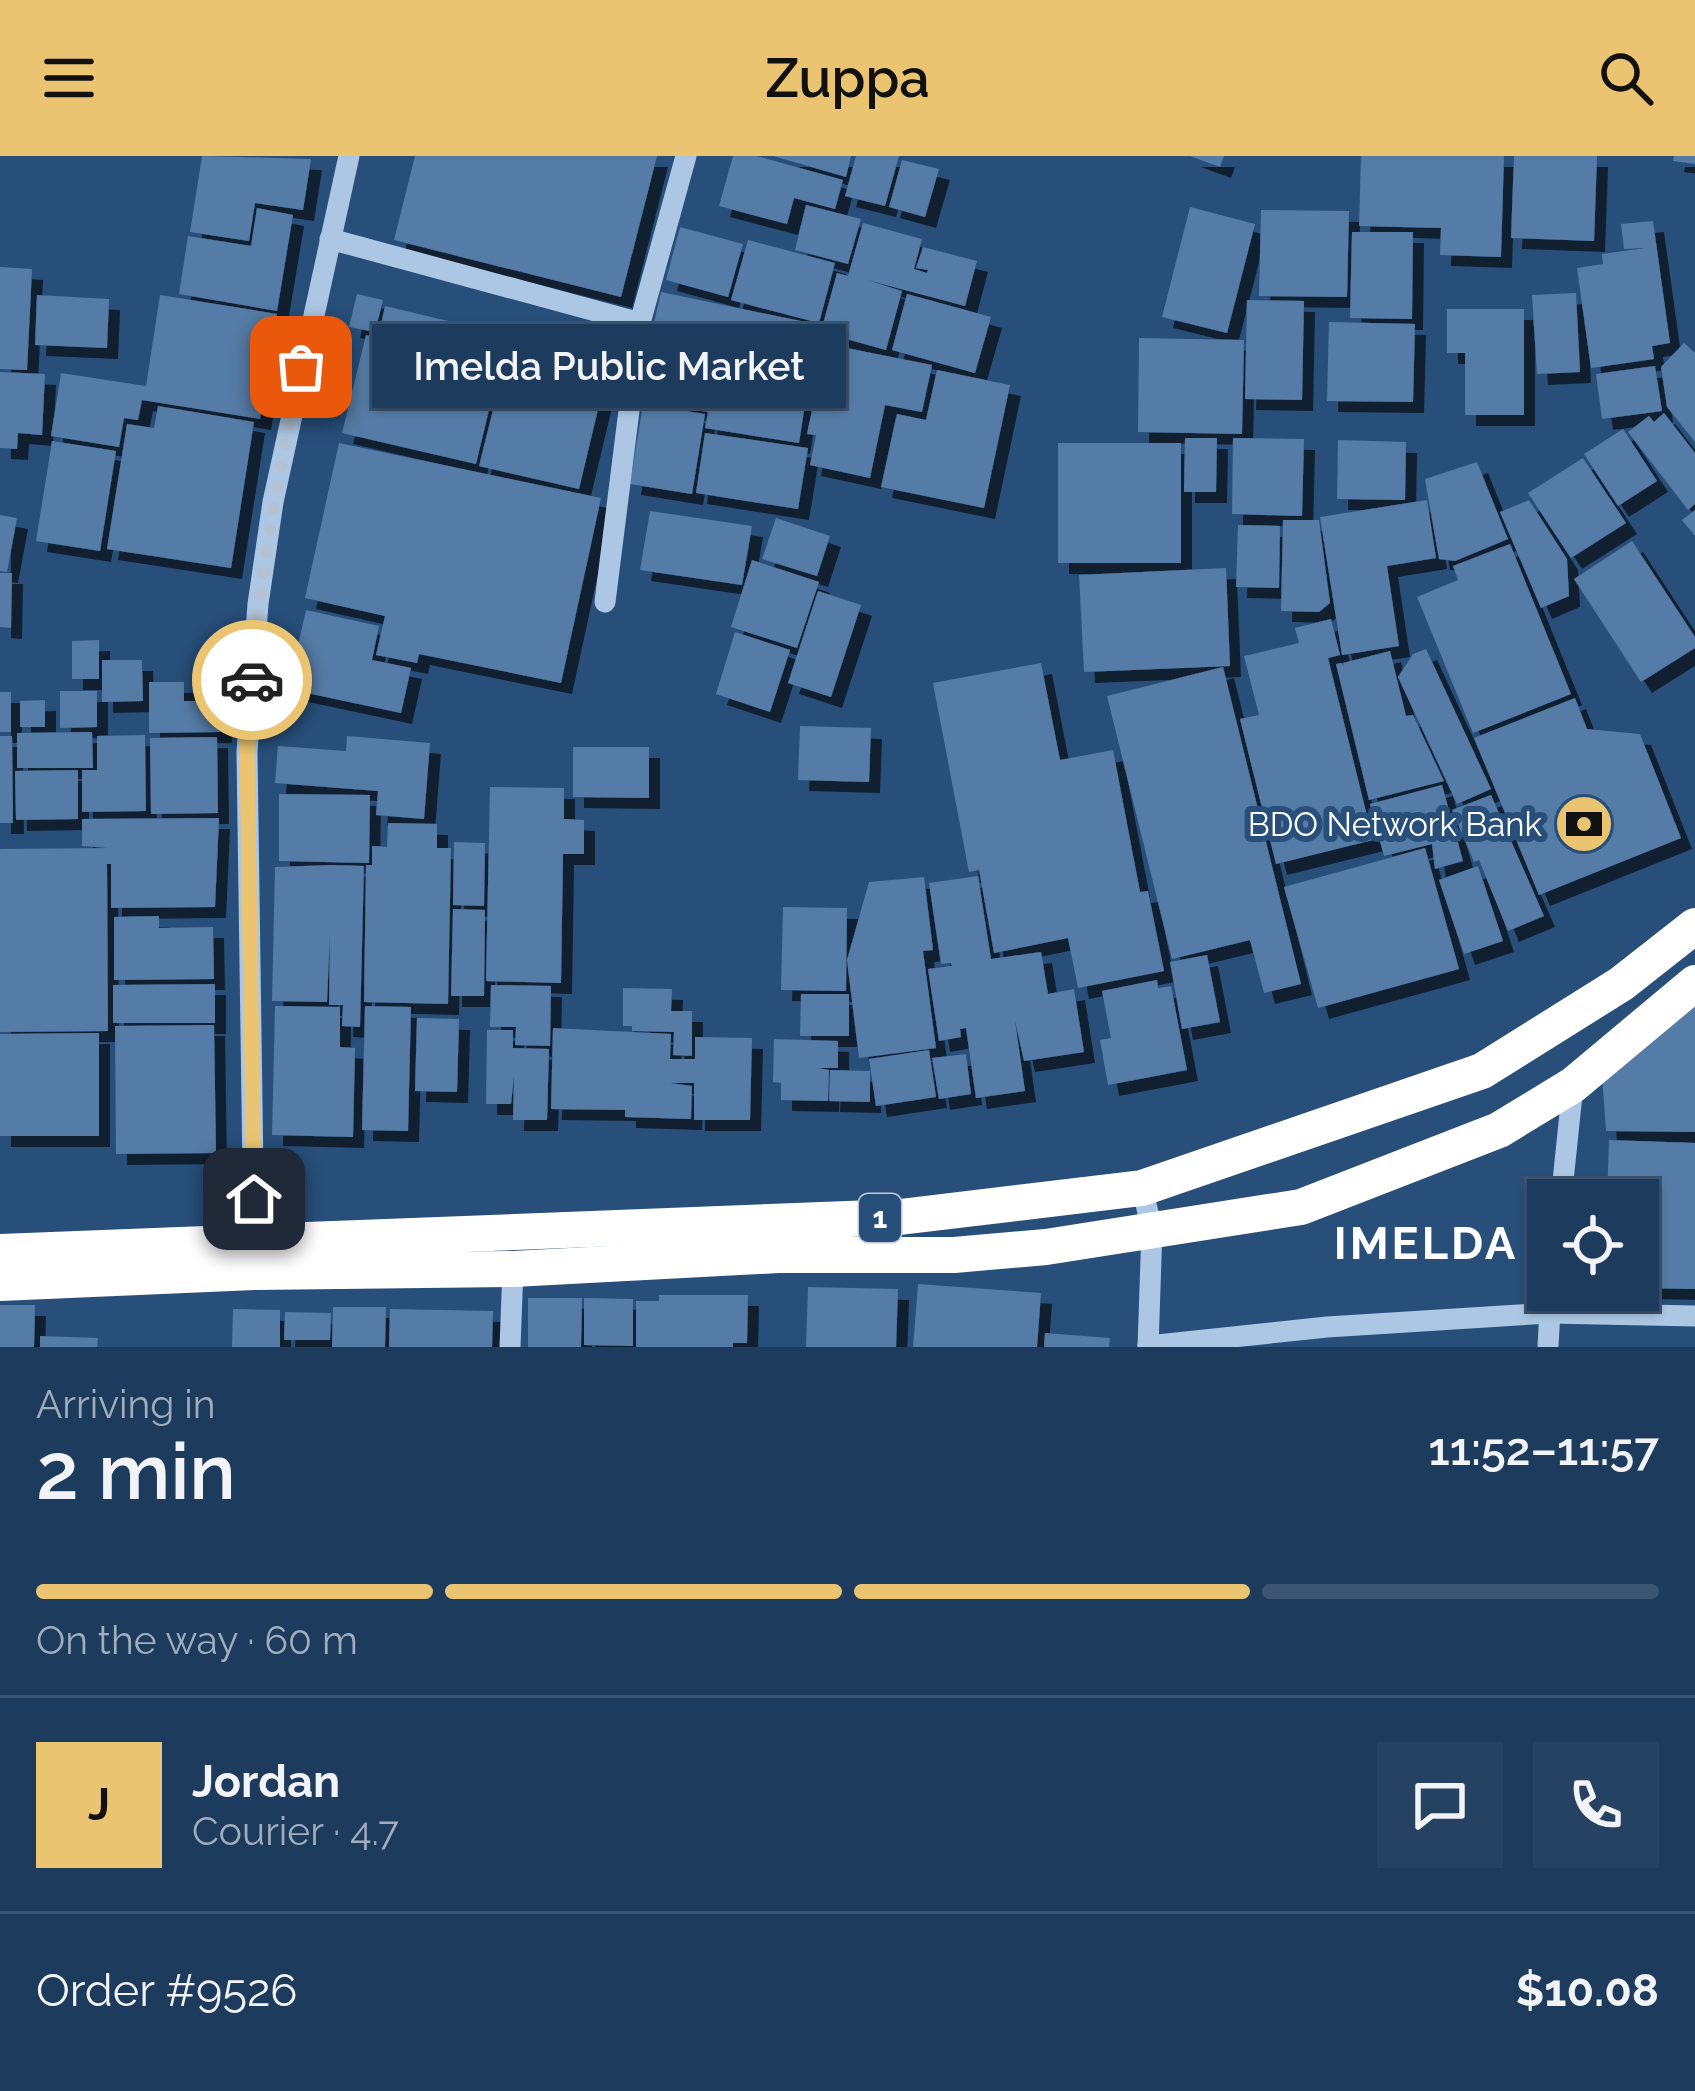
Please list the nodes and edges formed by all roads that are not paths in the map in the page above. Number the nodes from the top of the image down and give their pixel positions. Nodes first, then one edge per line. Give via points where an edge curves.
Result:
1 (350, 156) edge
2 (686, 156) edge
3 (330, 239) junction
4 (640, 323) junction
5 (604, 602) dead end
6 (1695, 926) edge
7 (1695, 983) edge
8 (1573, 1085) junction
9 (1563, 1179) edge
10 (1142, 1188) junction
11 (1152, 1229) junction
12 (254, 1244) junction
13 (0, 1252) edge
14 (513, 1269) junction
15 (0, 1283) edge
16 (1549, 1313) junction
17 (1695, 1316) edge
18 (1326, 1337) edge
19 (1148, 1346) edge
20 (510, 1347) edge
21 (1548, 1347) edge

1 - 3 street
2 - 4 street
3 - 4 street
3 - 12 street via 258,604 247,752
4 - 5 street
6 - 10 highway, 1 via 1621,984 1482,1071
7 - 8 highway, 1
8 - 9 street
8 - 11 highway, 1 via 1498,1130 1300,1207
10 - 11 street
10 - 12 highway, 1 via 900,1217
11 - 14 highway, 1 via 954,1255
11 - 19 street
12 - 13 highway, 1
14 - 15 highway, 1
14 - 20 street
16 - 17 street
16 - 18 street
16 - 21 street
18 - 19 street

